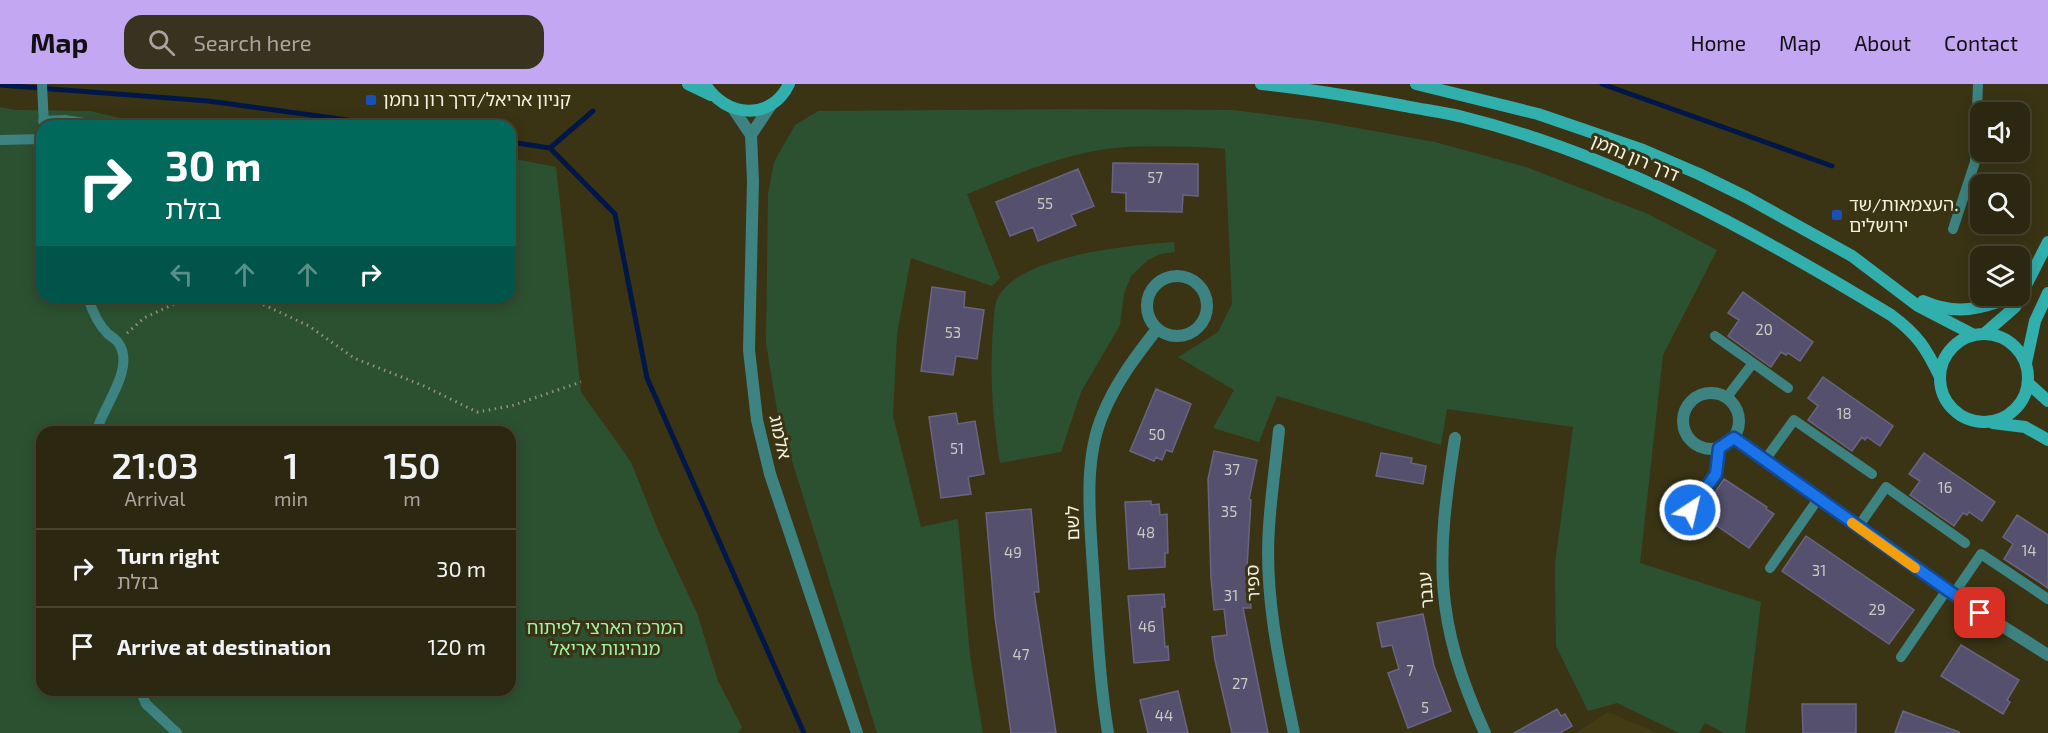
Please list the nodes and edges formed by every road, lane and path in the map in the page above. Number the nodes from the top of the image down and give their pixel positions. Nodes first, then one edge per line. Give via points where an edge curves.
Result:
1 (42, 84) edge
2 (688, 84) edge
3 (789, 84) edge
4 (796, 84) edge
5 (1261, 84) edge
6 (1416, 84) edge
7 (1978, 84) edge
8 (708, 89) edge
9 (782, 95) junction
10 (771, 105) junction
11 (734, 110) junction
12 (44, 120) edge
13 (751, 135) junction
14 (36, 139) edge
15 (0, 140) edge
16 (1953, 229) dead end
17 (2048, 242) edge
18 (2030, 274) edge
19 (1887, 280) junction
20 (2048, 292) edge
21 (90, 303) edge
22 (176, 303) edge
23 (260, 303) edge
24 (1990, 306) edge
25 (2015, 306) edge
26 (1157, 329) junction
27 (1979, 335) junction
28 (1715, 336) dead end
29 (120, 344) junction
30 (1753, 363) junction
31 (2026, 363) junction
32 (1940, 377) junction
33 (581, 382) dead end
34 (2028, 383) junction
35 (1788, 388) dead end
36 (1727, 397) junction
37 (2048, 401) edge
38 (1989, 422) junction
39 (100, 426) edge
40 (1279, 430) dead end
41 (1455, 438) dead end
42 (1734, 438) junction
43 (2048, 440) edge
44 (1719, 448) junction
45 (1765, 460) junction
46 (1872, 474) dead end
47 (1818, 499) junction
48 (1690, 510) dead end
49 (1858, 527) junction
50 (1965, 543) dead end
51 (1770, 568) dead end
52 (1950, 593) junction
53 (2048, 598) edge
54 (2048, 655) edge
55 (1901, 657) dead end
56 (143, 696) edge
57 (177, 733) edge
58 (857, 733) edge
59 (1108, 733) edge
60 (1294, 733) edge
61 (1485, 733) edge

1 - 12 lane
2 - 8 main road
3 - 9 main road
4 - 9 main road
5 - 32 main road, דרך רון נחמן via 1462,116 1539,139 1637,178 1741,227 1891,315 1926,348
6 - 19 main road, דרך רון נחמן via 1538,114 1652,154 1764,206
7 - 16 lane via 1975,162
8 - 11 main road
9 - 10 main road
10 - 11 main road via 749,112
10 - 13 street
11 - 13 street
13 - 58 street, אלמוג via 749,350 757,420 770,474
14 - 15 lane
17 - 18 main road
19 - 24 main road via 1923,301 1949,310
19 - 27 main road, דרך רון נחמן via 1918,306
20 - 31 main road via 2035,321
21 - 29 lane via 107,332
22 - 29 path via 131,327
23 - 33 path via 309,326 354,358 477,412 511,406
25 - 27 main road
26 - 26 street via 1175,336 1190,334 1198,328 1207,308 1206,298 1194,281 1172,276 1154,286 1147,311
26 - 59 street, לשם via 1118,382 1102,416 1092,453 1090,530 1097,659
27 - 31 main road via 2010,342
27 - 32 main road via 1954,346 1946,356
28 - 30 lane
29 - 39 lane via 121,377
30 - 35 lane
30 - 36 lane
31 - 34 main road
32 - 38 main road via 1950,405 1974,421
34 - 37 main road
34 - 38 main road via 2018,407
36 - 42 street via 1738,414
36 - 44 street via 1714,393 1697,397 1683,418 1693,443
38 - 43 main road via 2025,427
40 - 60 street, ספיר via 1269,529 1271,604
41 - 61 street, ענבר via 1444,510 1442,592 1453,655
42 - 44 street
42 - 45 street
44 - 48 lane via 1716,474
45 - 46 lane via 1794,420
45 - 47 street
47 - 49 street
47 - 51 lane
49 - 50 lane via 1886,487
49 - 52 street
52 - 53 lane via 1981,554
52 - 54 street
52 - 55 lane
56 - 57 lane

